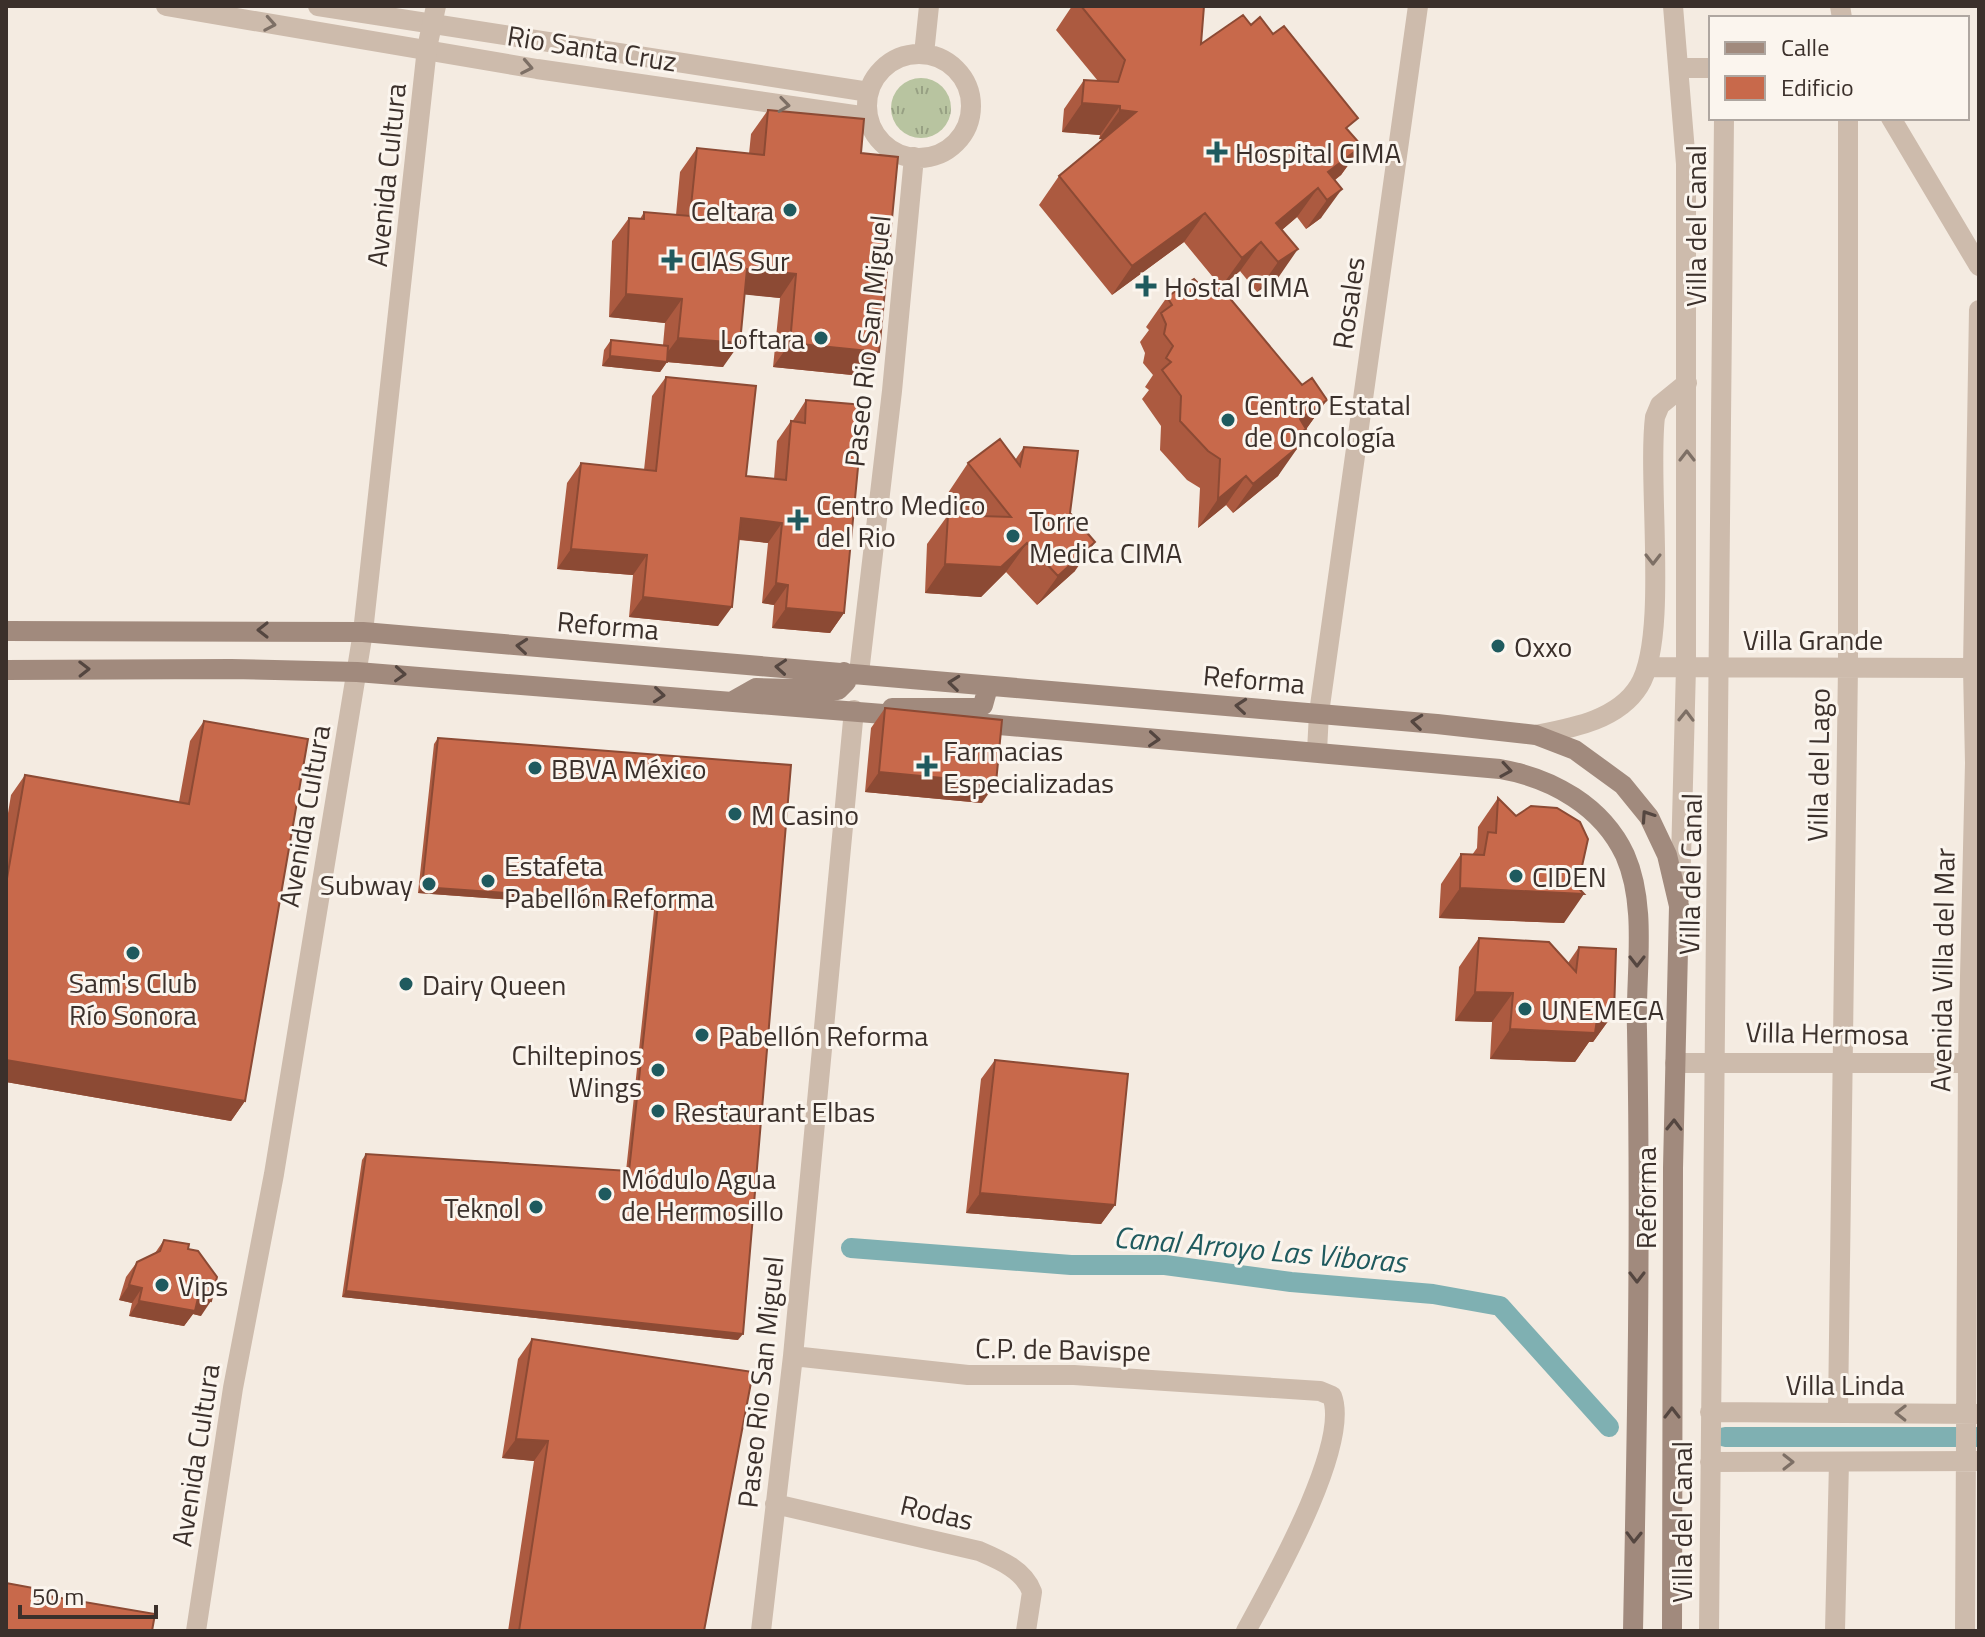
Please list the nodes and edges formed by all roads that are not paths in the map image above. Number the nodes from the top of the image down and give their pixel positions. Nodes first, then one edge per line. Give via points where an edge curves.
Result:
1 (166, 6) edge
2 (318, 6) edge
3 (929, 6) edge
4 (1418, 6) edge
5 (1673, 6) edge
6 (434, 15) edge
7 (427, 48) junction
8 (924, 54) junction
9 (1680, 68) junction
10 (1709, 68) edge
11 (869, 92) junction
12 (868, 117) junction
13 (1724, 120) edge
14 (1848, 120) edge
15 (1892, 120) edge
16 (914, 157) junction
17 (1979, 266) edge
18 (1979, 310) edge
19 (1687, 383) junction
20 (6, 631) edge
21 (363, 632) junction
22 (1720, 666) junction
23 (1848, 666) junction
24 (1648, 667) junction
25 (1686, 667) junction
26 (1976, 668) edge
27 (6, 670) edge
28 (357, 672) junction
29 (852, 672) junction
30 (988, 687) junction
31 (733, 701) junction
32 (854, 710) junction
33 (877, 712) junction
34 (1319, 713) junction
35 (1536, 735) junction
36 (1317, 751) junction
37 (1679, 906) junction
38 (1716, 1060) junction
39 (1842, 1062) junction
40 (1973, 1062) edge
41 (1675, 1063) junction
42 (1673, 1168) junction
43 (1638, 1169) junction
44 (793, 1356) junction
45 (1710, 1412) junction
46 (1838, 1412) junction
47 (1970, 1415) edge
48 (1969, 1459) edge
49 (1710, 1462) junction
50 (1839, 1462) junction
51 (775, 1504) junction
52 (1972, 1591) edge
53 (196, 1631) edge
54 (761, 1631) edge
55 (1026, 1631) edge
56 (1246, 1631) edge
57 (1633, 1631) edge
58 (1672, 1631) edge
59 (1709, 1631) edge
60 (1835, 1631) edge
61 (1965, 1631) edge

1 -> 7 street, Rio Santa Cruz
2 - 6 street, Rio Santa Cruz
3 - 8 street
4 - 34 street, Rosales
5 - 9 street, Villa del Canal
6 - 7 street, Avenida Cultura
6 - 11 street, Rio Santa Cruz
7 -> 12 street, Rio Santa Cruz
7 - 21 street, Avenida Cultura
8 - 11 street via 889,63
8 - 16 street via 948,64 966,83 971,100 963,134 950,148 935,156
9 - 10 street
9 - 19 street, Villa del Canal
11 - 12 street
12 - 16 street via 885,146
13 - 22 street, Villa del Canal
14 - 23 street, Villa del Lago
15 - 17 street
16 - 29 street, Paseo Rio San Miguel
18 - 26 street, Avenida Villa del Mar
19 -> 24 street via 1660,405 1655,417 1653,635
25 -> 19 street, Villa del Canal
21 -> 20 main road, Reforma
21 - 28 street, Avenida Cultura
29 -> 21 main road, Reforma
22 - 23 street, Villa Grande
22 - 25 street, Villa Grande
22 - 38 street, Villa del Canal
23 - 26 street, Villa Grande
23 - 39 street, Villa del Lago
24 - 25 street, Villa Grande
24 - 35 street via 1638,688 1615,709
37 -> 25 street, Villa del Canal
26 - 40 street, Avenida Villa del Mar
27 -> 28 main road, Reforma
28 -> 31 main road, Reforma
28 - 53 street, Avenida Cultura
30 -> 29 main road, Reforma
29 - 31 main road via 838,690 756,688
30 - 33 main road via 977,708 899,707
34 -> 30 main road, Reforma
31 - 32 main road, Reforma
32 - 33 main road, Reforma
32 - 44 street, Paseo Rio San Miguel
33 -> 36 main road, Reforma
35 -> 34 main road, Reforma
34 - 36 street, Rosales
37 -> 35 main road, Reforma via 1667,855 1639,803 1601,767 1560,742
36 -> 43 main road, Reforma via 1520,772 1568,793 1607,826 1626,858 1636,900
37 - 41 main road, Reforma
38 - 39 street, Villa Hermosa
38 - 41 street, Villa Hermosa
38 - 45 street, Villa del Canal
39 - 40 street, Villa Hermosa
39 - 46 street, Villa del Lago
40 - 47 street, Avenida Villa del Mar
42 -> 41 main road, Reforma
42 - 43 main road
58 -> 42 main road, Reforma
43 -> 57 main road, Reforma
44 - 51 street, Paseo Rio San Miguel
44 - 56 street, C.P. de Bavispe via 968,1375 1231,1382 1332,1396 1335,1410 1326,1465
45 - 46 street, Villa Linda
45 - 49 street, Villa del Canal
47 -> 46 street, Villa Linda
47 - 48 street, Avenida Villa del Mar
48 - 50 street
48 - 52 street, Avenida Villa del Mar
49 -> 50 street
49 - 59 street, Villa del Canal
50 - 60 street
51 - 54 street, Paseo Rio San Miguel
51 - 55 street, Rodas via 979,1551 1002,1561 1021,1574 1032,1592
52 - 61 street, Avenida Villa del Mar

